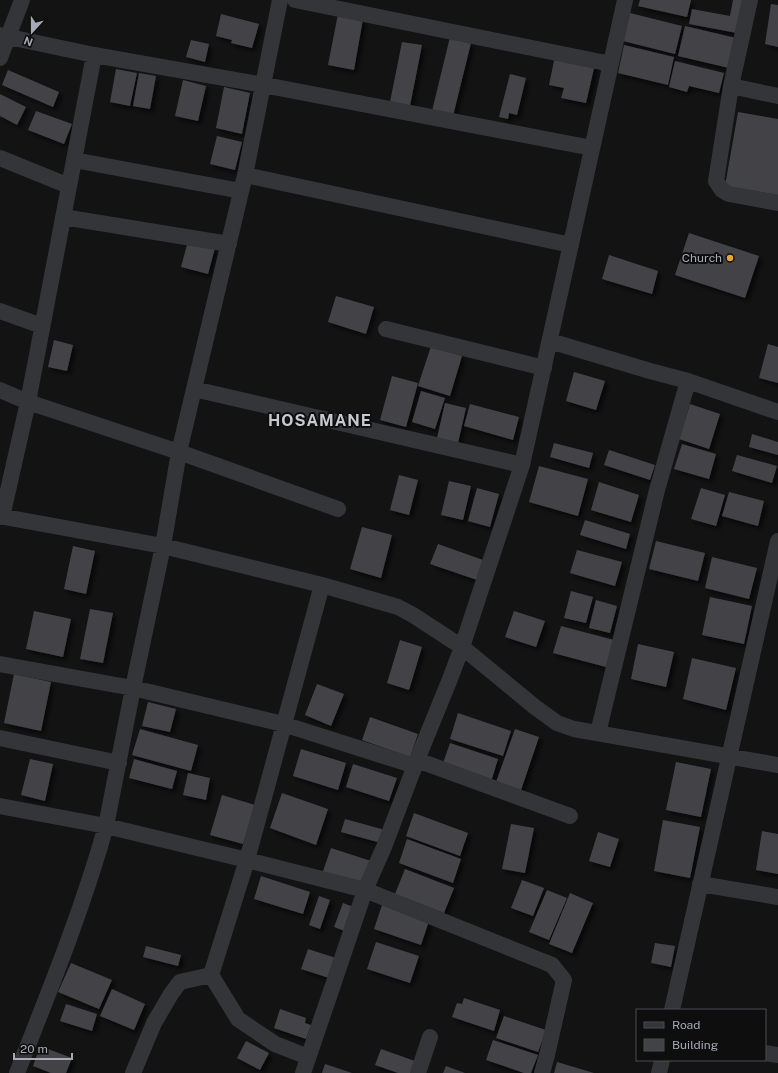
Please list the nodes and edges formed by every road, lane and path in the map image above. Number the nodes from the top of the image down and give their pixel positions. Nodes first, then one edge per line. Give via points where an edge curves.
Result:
1 (22, 0) edge
2 (280, 0) edge
3 (295, 0) edge
4 (625, 0) edge
5 (750, 0) edge
6 (4, 36) edge
7 (94, 55) junction
8 (0, 58) edge
9 (611, 64) junction
10 (264, 85) junction
11 (731, 86) junction
12 (778, 96) edge
13 (592, 148) junction
14 (0, 158) edge
15 (74, 160) junction
16 (245, 175) junction
17 (69, 186) junction
18 (241, 191) junction
19 (778, 203) edge
20 (63, 217) junction
21 (229, 244) junction
22 (571, 245) junction
23 (0, 311) edge
24 (42, 326) junction
25 (386, 329) dead end
26 (550, 341) junction
27 (544, 368) junction
28 (688, 381) junction
29 (194, 389) junction
30 (0, 390) edge
31 (28, 402) junction
32 (778, 412) edge
33 (179, 452) junction
34 (522, 465) junction
35 (338, 508) dead end
36 (1, 517) edge
37 (778, 541) edge
38 (163, 546) junction
39 (322, 585) junction
40 (462, 647) junction
41 (0, 664) edge
42 (133, 688) junction
43 (283, 724) junction
44 (598, 733) junction
45 (0, 738) edge
46 (729, 757) junction
47 (118, 763) junction
48 (416, 763) junction
49 (778, 765) edge
50 (0, 806) edge
51 (570, 816) dead end
52 (106, 826) junction
53 (246, 860) junction
54 (700, 884) junction
55 (364, 890) junction
56 (778, 896) edge
57 (210, 975) junction
58 (672, 1009) edge
59 (430, 1037) dead end
60 (766, 1053) edge
61 (778, 1055) edge
62 (308, 1057) junction
63 (662, 1061) edge
64 (17, 1073) edge
65 (133, 1073) edge
66 (303, 1073) edge
67 (418, 1073) edge
68 (542, 1073) edge
69 (659, 1073) edge

1 - 6 street
2 - 10 street
3 - 9 street
4 - 9 street
5 - 11 street
6 - 7 street
6 - 8 street
7 - 10 street
7 - 15 street
9 - 13 street
10 - 13 street
10 - 16 street
11 - 12 street
11 - 19 street via 716,181 722,190 729,194
13 - 22 street
14 - 17 street
15 - 17 street
15 - 18 street
16 - 18 street
16 - 22 street
17 - 20 street
18 - 21 street
20 - 21 street
20 - 24 street
21 - 29 street
22 - 26 street
23 - 24 street
24 - 31 street
25 - 27 street
26 - 27 street
26 - 28 street
27 - 34 street
28 - 32 street
28 - 44 street via 657,490
29 - 33 street
29 - 34 street
30 - 31 street
31 - 33 street
31 - 36 street
33 - 35 street
33 - 38 street
34 - 40 street
36 - 38 street
37 - 46 street
38 - 39 street
38 - 42 street
39 - 40 street via 398,607
39 - 43 street
40 - 44 street via 557,722 574,729
40 - 48 street
41 - 42 street
42 - 43 street
42 - 47 street
43 - 48 street
43 - 53 street
44 - 46 street
45 - 47 street
46 - 49 street
46 - 54 street
47 - 52 street
48 - 51 street
48 - 55 street via 384,847
50 - 52 street
52 - 53 street
52 - 64 street via 59,967
53 - 55 street
53 - 57 street
54 - 56 street
54 - 58 street
55 - 62 street
55 - 68 street via 552,965 564,980
57 - 62 street via 238,1019 275,1044
57 - 65 street via 180,982 170,994 154,1023
59 - 67 street
60 - 61 street
62 - 66 street
63 - 69 street

